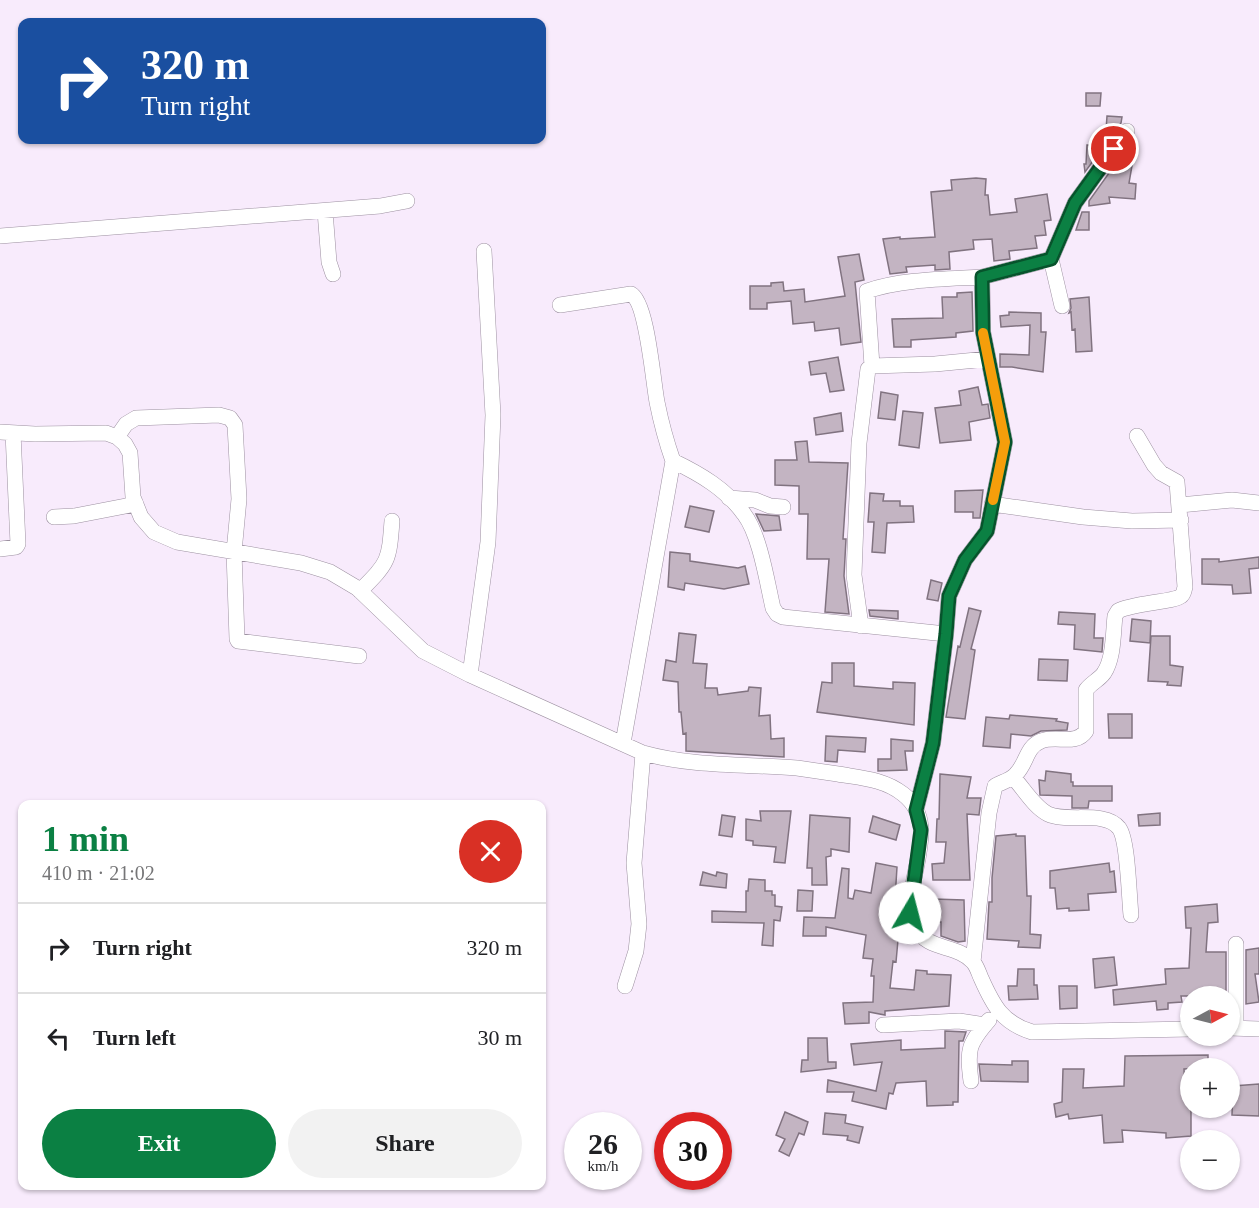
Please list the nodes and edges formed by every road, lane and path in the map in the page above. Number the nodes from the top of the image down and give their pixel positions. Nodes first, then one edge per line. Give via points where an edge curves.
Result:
1 (1127, 131) dead end
2 (407, 201) dead end
3 (325, 211) junction
4 (0, 236) edge
5 (484, 251) dead end
6 (1051, 259) junction
7 (333, 274) dead end
8 (982, 277) junction
9 (560, 305) dead end
10 (1062, 306) dead end
11 (987, 358) junction
12 (872, 366) junction
13 (7, 433) edge
14 (1137, 436) dead end
15 (117, 437) junction
16 (673, 461) junction
17 (729, 498) junction
18 (1259, 503) edge
19 (136, 504) junction
20 (992, 504) junction
21 (783, 507) dead end
22 (1180, 513) junction
23 (54, 517) dead end
24 (392, 520) dead end
25 (0, 549) edge
26 (234, 552) junction
27 (360, 591) junction
28 (861, 626) junction
29 (946, 634) junction
30 (359, 656) dead end
31 (470, 675) junction
32 (624, 743) junction
33 (643, 753) junction
34 (1013, 777) junction
35 (916, 810) junction
36 (1131, 915) dead end
37 (1236, 944) dead end
38 (973, 962) junction
39 (625, 986) dead end
40 (1234, 986) edge
41 (997, 1011) junction
42 (883, 1025) dead end
43 (985, 1025) junction
44 (1240, 1028) edge
45 (1180, 1029) edge
46 (1259, 1029) edge
47 (971, 1081) dead end

1 - 6 street via 1075,203
2 - 3 street
3 - 4 street
3 - 7 street
5 - 31 street via 493,415 488,542
6 - 8 street
6 - 10 street
8 - 11 street
8 - 12 street via 932,280 867,291
9 - 16 street via 635,296 647,337 656,401
11 - 12 street
11 - 20 street via 1005,442
12 - 28 street via 868,369 864,395 859,453 854,575
13 - 15 street via 106,433
13 - 25 street via 18,544 16,548
14 - 22 street via 1154,465 1177,482
15 - 19 street via 130,453
15 - 26 street via 136,418 230,418 235,425 239,499
16 - 17 street via 708,479
16 - 32 street
17 - 21 street
17 - 28 street via 745,515 758,545 777,614
18 - 22 street via 1232,500
19 - 23 street
19 - 26 street via 154,532 177,542
20 - 22 street via 1132,521
20 - 29 street via 987,531 965,560 949,596
22 - 34 street via 1185,587 1180,597 1119,611 1106,670 1086,690 1086,731 1075,740 1058,738 1033,746 1025,764
24 - 27 street via 388,557
26 - 27 street via 301,563 330,572
26 - 30 street via 238,641
27 - 31 street via 423,651
28 - 29 street
29 - 35 street via 933,743
31 - 32 street
32 - 33 street
33 - 35 street via 672,761 799,769 878,780 903,794
33 - 39 street via 634,863 639,924 636,951
34 - 36 street via 1051,816 1108,820 1119,828 1124,840
34 - 38 street via 995,786 991,800
35 - 38 street via 921,830 910,913 916,930 926,941
37 - 40 street
38 - 41 street
41 - 43 street
41 - 45 street via 1021,1029 1032,1032
42 - 43 street via 959,1021
43 - 47 street via 972,1042 968,1058
44 - 46 street

